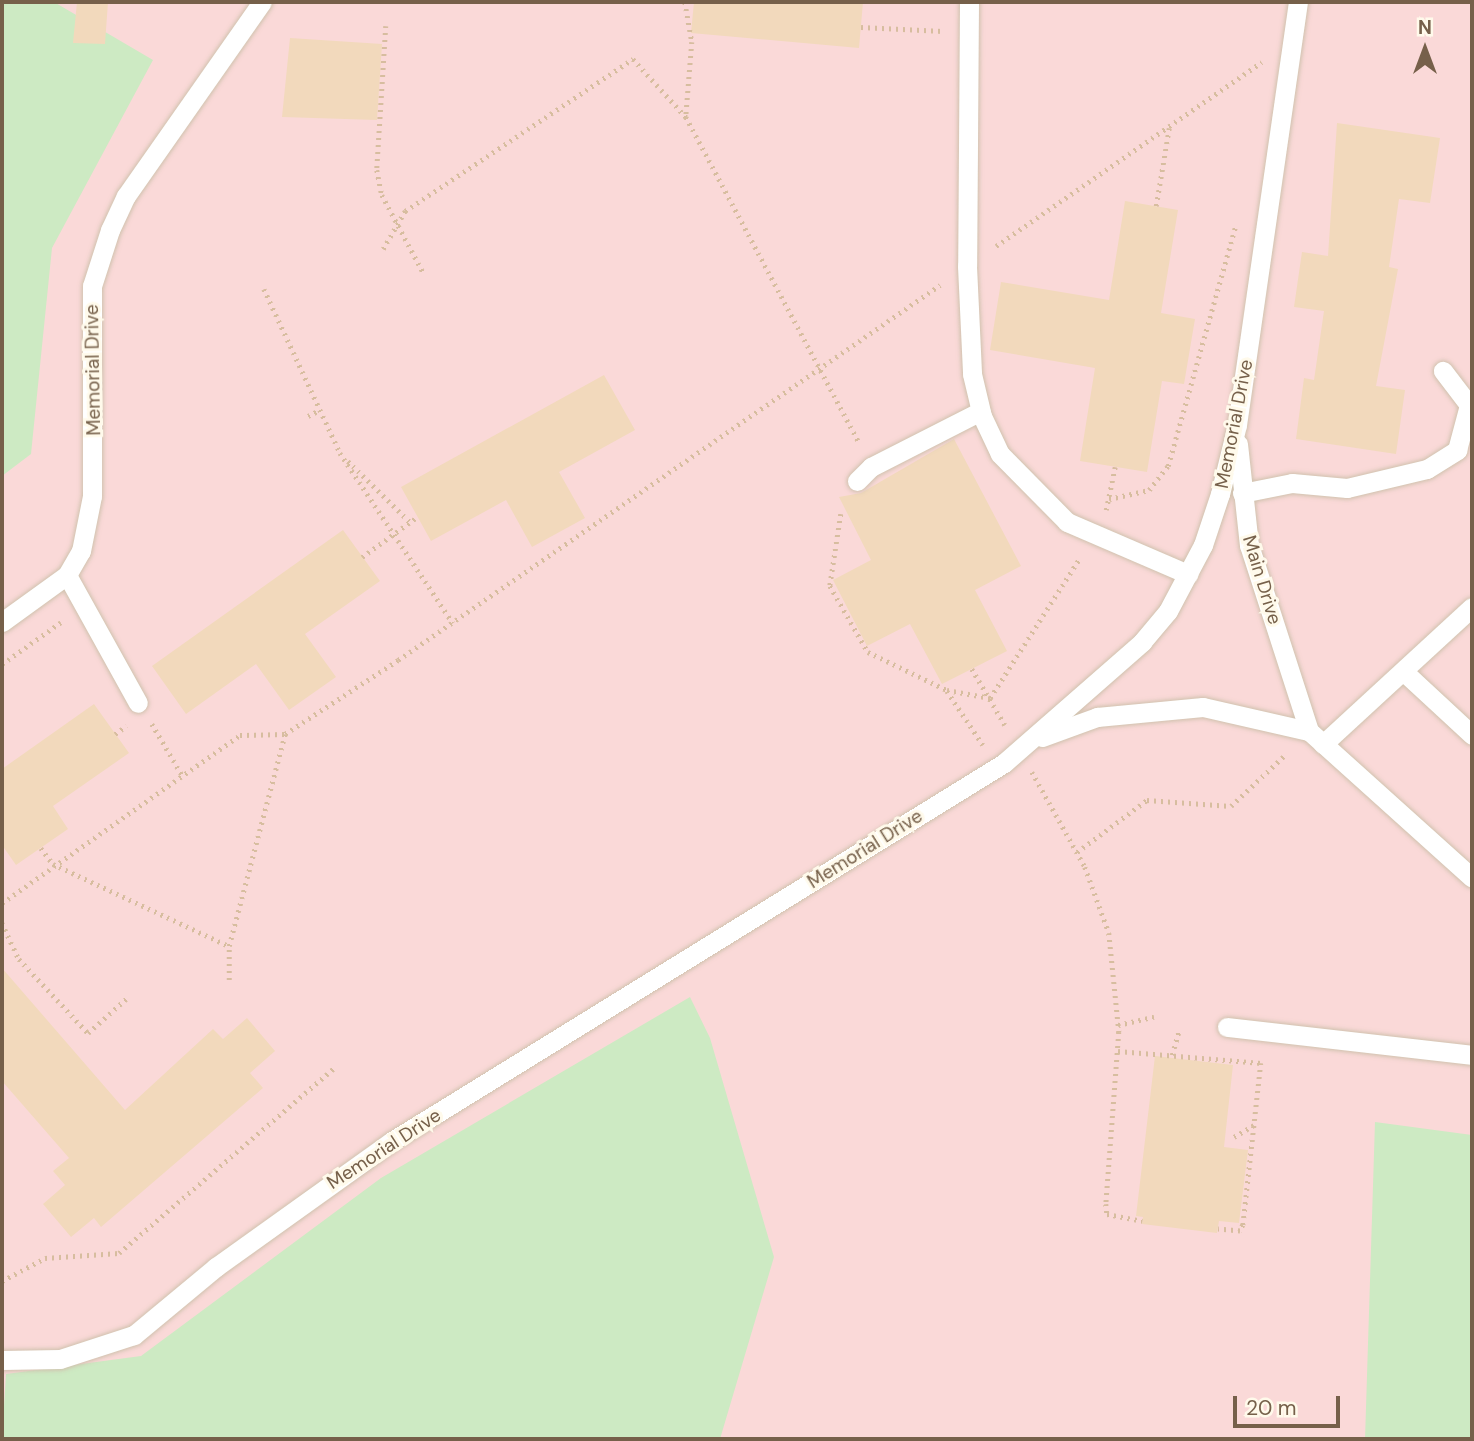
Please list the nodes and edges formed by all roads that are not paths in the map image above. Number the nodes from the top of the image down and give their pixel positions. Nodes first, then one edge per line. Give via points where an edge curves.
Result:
1 (262, 2) edge
2 (969, 2) edge
3 (1298, 2) edge
4 (1443, 371) dead end
5 (1471, 404) edge
6 (981, 411) junction
7 (1237, 425) junction
8 (857, 481) dead end
9 (1242, 493) junction
10 (1188, 574) junction
11 (67, 575) junction
12 (1472, 607) edge
13 (2, 622) edge
14 (1403, 671) junction
15 (138, 703) road end
16 (1472, 735) edge
17 (1316, 737) junction
18 (1024, 746) junction
19 (1472, 878) edge
20 (1227, 1027) dead end
21 (1472, 1055) edge
22 (2, 1360) edge

1 - 11 lane, Memorial Drive via 125,196 110,230 92,286 92,496 81,551
2 - 6 lane via 967,266 972,374
3 - 7 lane, Memorial Drive
4 - 5 lane
5 - 9 lane via 1457,450 1427,468 1347,488 1292,483
6 - 8 lane via 871,467
6 - 10 lane via 1000,454 1031,491 1068,522
7 - 9 lane, Main Drive
7 - 10 lane, Memorial Drive via 1220,494
9 - 17 lane, Main Drive via 1249,545
10 - 18 lane, Memorial Drive via 1142,642
11 - 13 lane, Memorial Drive
11 - 15 lane
12 - 14 lane
14 - 16 lane
14 - 17 lane
17 - 18 lane via 1244,712 1151,709 1097,718
17 - 19 lane
18 - 22 lane, Memorial Drive via 392,1141 226,1259 134,1335 60,1359
20 - 21 lane

